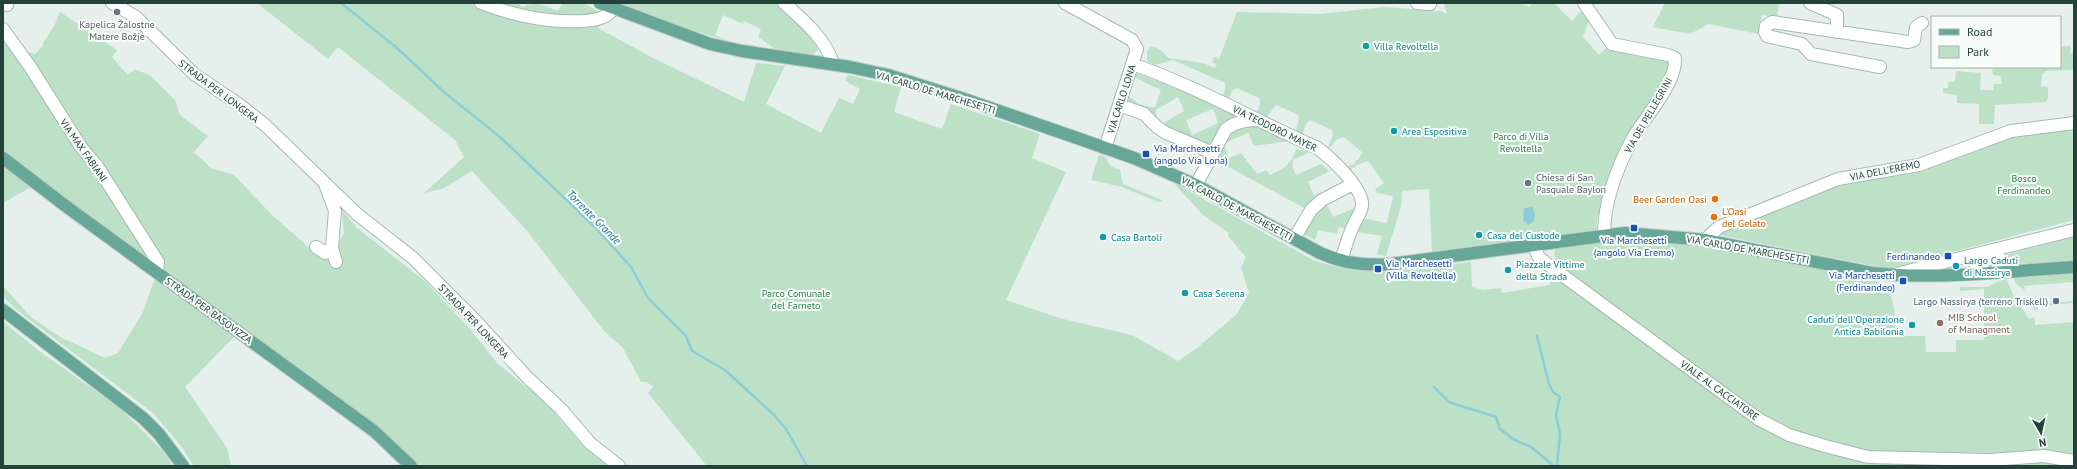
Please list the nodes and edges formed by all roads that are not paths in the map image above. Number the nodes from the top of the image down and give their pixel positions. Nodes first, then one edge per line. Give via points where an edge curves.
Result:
1 (112, 3) edge
2 (481, 3) edge
3 (600, 3) edge
4 (784, 3) edge
5 (1065, 3) edge
6 (1418, 3) edge
7 (1584, 3) edge
8 (1810, 3) edge
9 (1430, 4) dead end
10 (613, 9) junction
11 (1922, 23) dead end
12 (3, 29) edge
13 (1837, 32) junction
14 (833, 64) junction
15 (1132, 64) junction
16 (1880, 67) dead end
17 (1119, 105) junction
18 (1258, 120) junction
19 (2074, 124) edge
20 (1105, 148) junction
21 (1213, 153) junction
22 (3, 158) edge
23 (325, 181) junction
24 (1353, 184) junction
25 (1196, 185) junction
26 (2074, 230) edge
27 (1604, 235) junction
28 (1294, 239) junction
29 (1705, 240) junction
30 (1546, 243) junction
31 (1534, 244) junction
32 (316, 247) dead end
33 (332, 248) junction
34 (2002, 248) junction
35 (1341, 260) junction
36 (336, 262) dead end
37 (2074, 267) edge
38 (1556, 269) junction
39 (2007, 271) junction
40 (157, 272) junction
41 (1970, 274) junction
42 (1890, 275) junction
43 (3, 310) edge
44 (2074, 461) edge
45 (183, 466) edge
46 (411, 466) edge
47 (619, 466) edge

1 - 23 street, STRADA PER LONGERA via 136,17 181,63 265,125
2 - 10 street via 516,15 549,21 595,20 607,16
3 - 10 main road, VIA CARLO DE MARCHESETTI
4 - 14 street via 822,41
5 - 15 street, VIA CARLO LONA via 1132,40 1137,49
6 - 9 street
7 - 27 street, VIA DEI PELLEGRINI via 1612,44 1675,58 1670,80 1634,136 1620,165 1604,213
8 - 13 street via 1837,15
10 - 14 main road, VIA CARLO DE MARCHESETTI via 710,44
11 - 13 street via 1917,25 1915,37 1910,42
12 - 40 street, VIA MAX FABIANI via 81,147 97,166 158,262
13 - 16 street via 1772,22 1766,26 1765,32 1767,36 1802,44 1811,54
14 - 20 main road, VIA CARLO DE MARCHESETTI via 888,75 924,86
15 - 17 street, VIA CARLO LONA
15 - 18 street, VIA TEODORO MAYER via 1165,75
17 - 20 street, VIA CARLO LONA
17 - 21 street via 1144,114 1157,127 1171,135
18 - 21 street via 1246,120 1230,125
18 - 24 street, VIA TEODORO MAYER via 1316,147 1337,165
19 - 29 street, VIA DELL'EREMO via 2011,131 1919,165 1838,179 1720,227 1710,233
20 - 25 main road, VIA CARLO DE MARCHESETTI
21 - 25 street
22 - 40 main road, STRADA PER BASOVIZZA
23 - 33 street, STRADA PER LONGERA via 335,211
23 - 47 street, STRADA PER LONGERA via 357,214 426,269 526,376 561,409 590,443
24 - 28 street via 1322,200 1311,210
24 - 35 street, VIA TEODORO MAYER via 1362,200 1362,206
25 - 28 main road, VIA CARLO DE MARCHESETTI
26 - 34 street
27 - 29 main road, VIA CARLO DE MARCHESETTI via 1649,234
27 - 30 main road, VIA CARLO DE MARCHESETTI
28 - 35 main road, VIA CARLO DE MARCHESETTI via 1320,254
29 - 42 main road, VIA CARLO DE MARCHESETTI
30 - 31 main road, VIA CARLO DE MARCHESETTI
30 - 38 street via 1549,258
31 - 35 main road, VIA CARLO DE MARCHESETTI via 1386,264 1371,265
31 - 38 street via 1538,256
32 - 33 street via 325,253
33 - 36 street, STRADA PER LONGERA
34 - 39 street via 1996,262 2001,269
34 - 41 street
34 - 42 street
37 - 39 main road
38 - 44 street, VIALE AL CACCIATORE via 1749,413 1795,437 1868,457 1989,460 2044,456
39 - 41 main road
40 - 46 main road, STRADA PER BASOVIZZA via 374,431
41 - 42 main road, VIA CARLO DE MARCHESETTI
43 - 45 main road via 143,418 159,434

